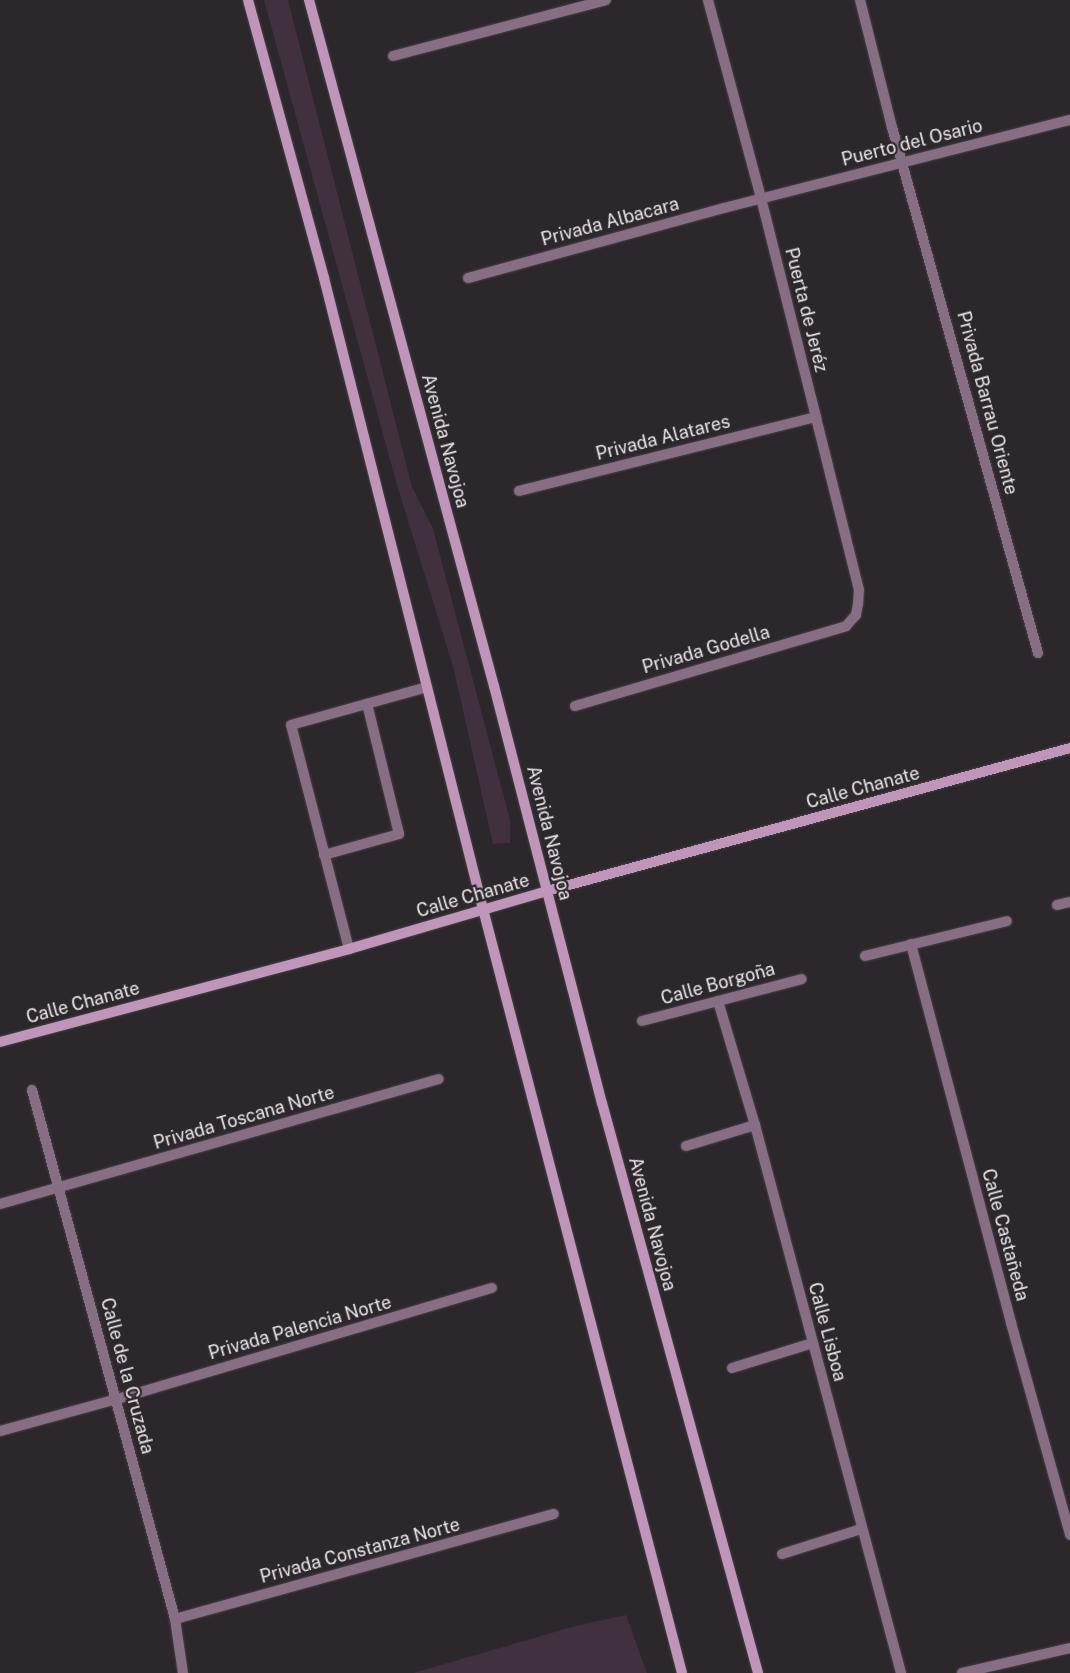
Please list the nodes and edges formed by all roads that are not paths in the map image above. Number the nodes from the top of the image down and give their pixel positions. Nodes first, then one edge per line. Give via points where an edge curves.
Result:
1 (248, 0) edge
2 (309, 0) edge
3 (606, 0) edge
4 (708, 0) edge
5 (860, 0) edge
6 (394, 56) dead end
7 (1070, 120) edge
8 (903, 162) junction
9 (761, 198) junction
10 (468, 278) dead end
11 (816, 417) junction
12 (519, 492) dead end
13 (846, 626) joint
14 (1038, 653) dead end
15 (427, 687) junction
16 (367, 704) junction
17 (574, 706) dead end
18 (1070, 748) edge
19 (324, 855) junction
20 (547, 891) junction
21 (1070, 902) edge
22 (1057, 905) dead end
23 (483, 909) junction
24 (1007, 921) dead end
25 (912, 944) junction
26 (349, 949) junction
27 (865, 956) dead end
28 (802, 979) dead end
29 (718, 1001) junction
30 (642, 1021) dead end
31 (0, 1042) edge
32 (439, 1079) dead end
33 (32, 1090) dead end
34 (755, 1125) junction
35 (686, 1146) dead end
36 (58, 1189) junction
37 (0, 1204) edge
38 (492, 1288) dead end
39 (813, 1343) junction
40 (732, 1368) dead end
41 (117, 1400) junction
42 (0, 1431) edge
43 (554, 1514) dead end
44 (861, 1529) junction
45 (1070, 1534) edge
46 (782, 1554) dead end
47 (175, 1619) junction
48 (1070, 1648) edge
49 (183, 1673) edge
50 (682, 1673) edge
51 (758, 1673) edge
52 (901, 1673) edge
53 (962, 1673) edge

1 - 15 street via 326,287
2 - 20 street, Avenida Navojoa
3 - 6 street
4 - 9 street, Puerta de Jeréz
5 - 8 street, Privada Barrau Oriente
7 - 8 street, Puerto del Osario
8 - 9 street, Puerto del Osario
8 - 14 street, Privada Barrau Oriente
9 - 10 street, Privada Albacara
9 - 11 street, Puerta de Jeréz
11 - 12 street, Privada Alatares
11 - 13 street, Puerta de Jeréz via 859,590 856,615
13 - 17 street, Privada Godella
15 - 16 street
15 - 23 street
16 - 19 street via 399,834
16 - 19 street via 290,725
18 - 20 street, Calle Chanate
19 - 26 street
20 - 23 street, Calle Chanate
20 - 51 street, Avenida Navojoa
21 - 22 street
23 - 26 street, Calle Chanate
23 - 50 street
24 - 25 street
25 - 27 street
25 - 45 street, Calle Castañeda
26 - 31 street, Calle Chanate
28 - 29 street, Calle Borgoña
29 - 30 street, Calle Borgoña
29 - 34 street, Calle Lisboa
32 - 36 street, Privada Toscana Norte
33 - 36 street, Calle de la Cruzada
34 - 35 street
34 - 39 street, Calle Lisboa
36 - 37 street, Privada Toscana Norte
36 - 41 street, Calle de la Cruzada
38 - 41 street, Privada Palencia Norte
39 - 40 street
39 - 44 street, Calle Lisboa
41 - 42 street, Privada Palencia Norte
41 - 47 street, Calle de la Cruzada
43 - 47 street, Privada Constanza Norte
44 - 46 street
44 - 52 street, Calle Lisboa
47 - 49 street, Calle de la Cruzada
48 - 53 street

